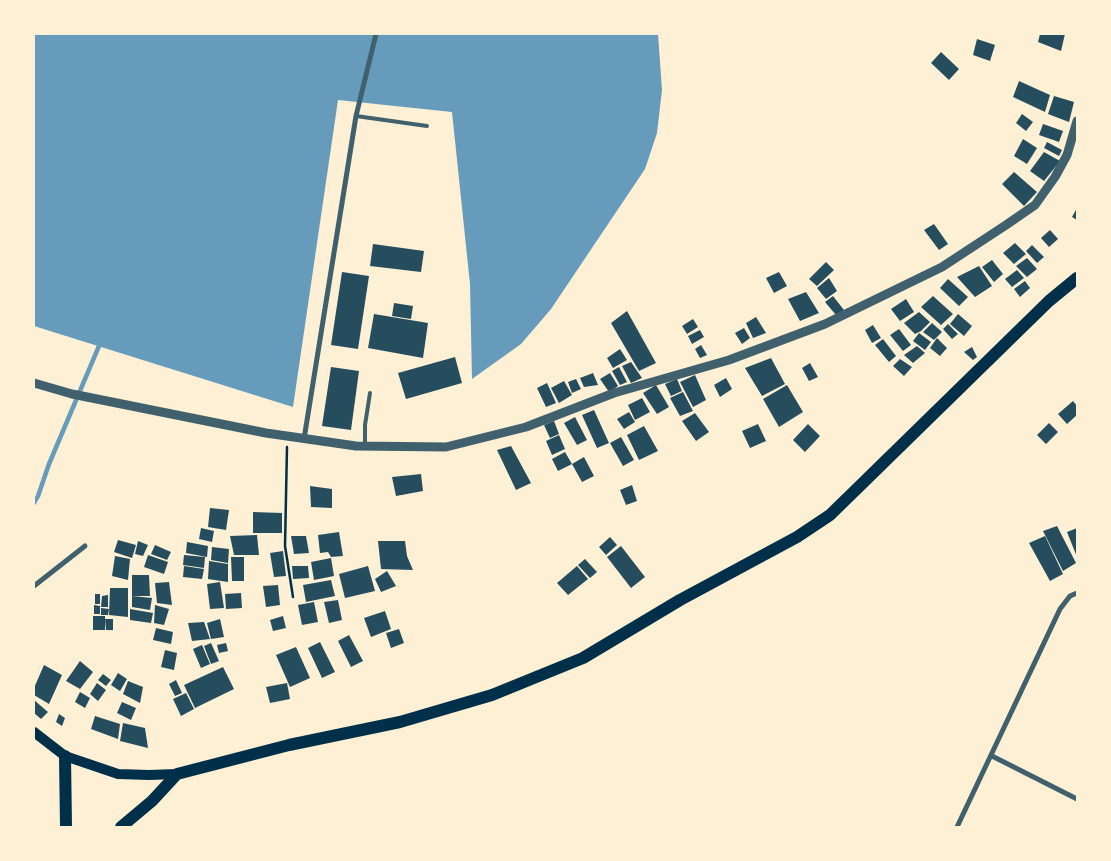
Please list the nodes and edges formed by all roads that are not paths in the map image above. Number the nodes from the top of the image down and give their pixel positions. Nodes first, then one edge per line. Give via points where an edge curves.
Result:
1 (376, 34) edge
2 (356, 116) junction
3 (1077, 122) edge
4 (427, 126) dead end
5 (1077, 278) edge
6 (34, 384) edge
7 (370, 393) dead end
8 (304, 439) junction
9 (365, 446) junction
10 (84, 546) dead end
11 (34, 586) edge
12 (1077, 593) edge
13 (34, 732) edge
14 (65, 756) junction
15 (992, 756) junction
16 (177, 774) junction
17 (1077, 799) edge
18 (66, 827) edge
19 (121, 827) edge
20 (957, 827) edge

1 - 2 street
2 - 4 lane
2 - 8 street
3 - 9 street via 1067,156 1035,205 942,267 825,324 729,360 614,393 526,427 446,447
5 - 16 main road via 1049,301 830,515 798,537 680,600 582,658 492,696 400,722 289,745
6 - 8 street
7 - 9 lane
8 - 9 street
10 - 11 street
12 - 15 street via 1070,596 1060,609
13 - 14 main road
14 - 16 main road via 118,774
14 - 18 main road
15 - 17 street
15 - 20 street
16 - 19 main road

